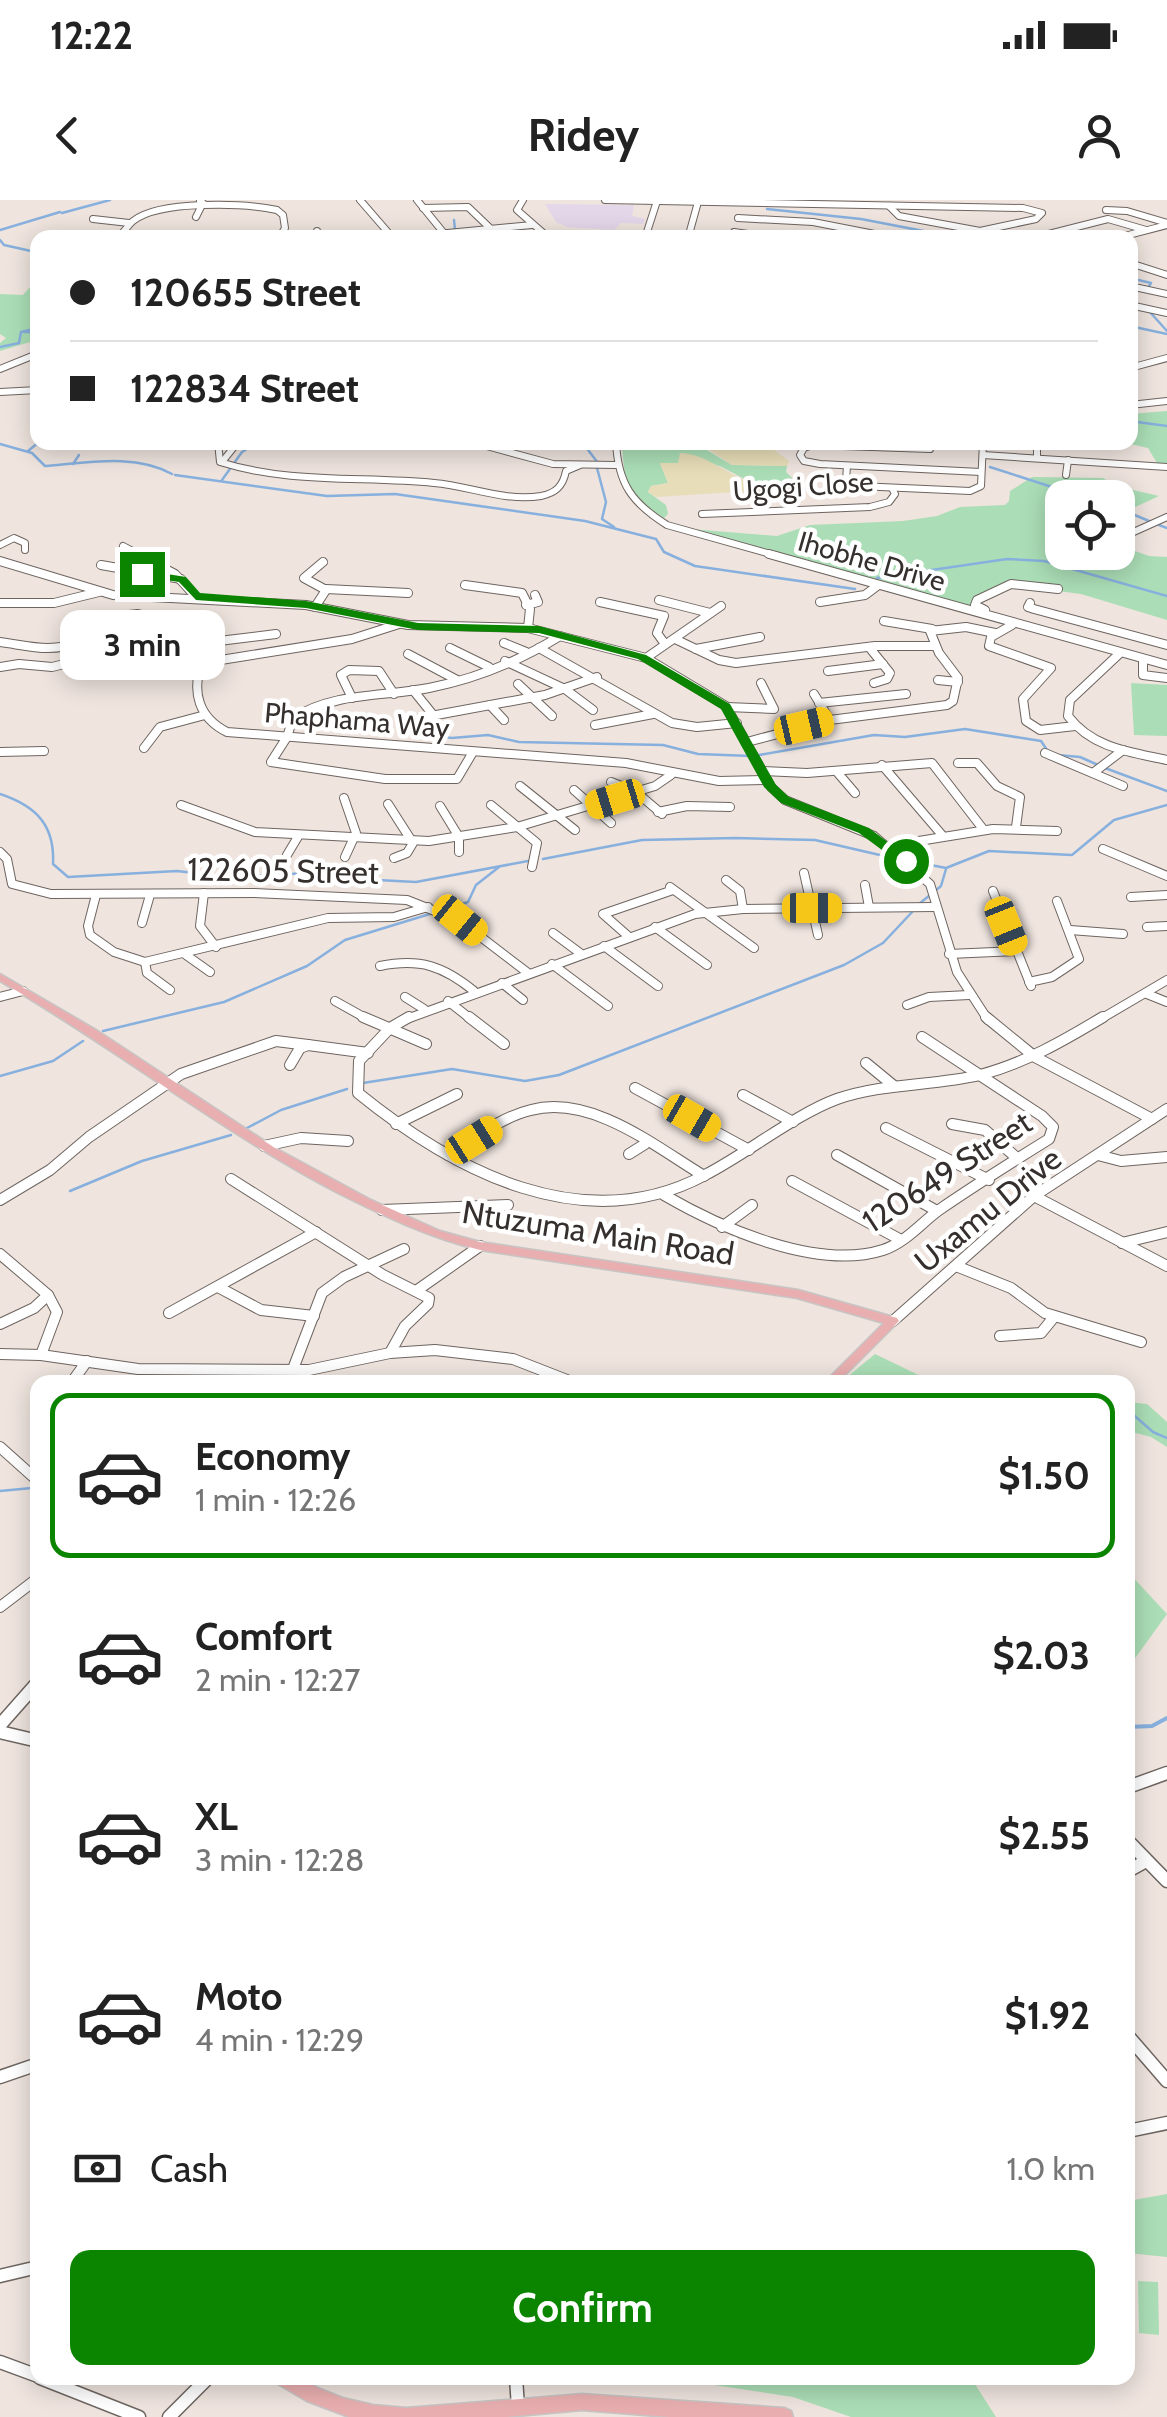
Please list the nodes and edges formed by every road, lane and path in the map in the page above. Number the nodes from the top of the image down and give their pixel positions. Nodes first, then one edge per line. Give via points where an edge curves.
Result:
1 (360, 200) edge
2 (417, 200) edge
3 (523, 200) edge
4 (606, 200) edge
5 (686, 201) edge
6 (201, 202) edge
7 (657, 202) edge
8 (698, 202) edge
9 (741, 203) junction
10 (966, 204) edge
11 (889, 206) junction
12 (423, 208) junction
13 (1106, 210) dead end
14 (196, 217) dead end
15 (738, 218) junction
16 (93, 219) dead end
17 (129, 223) junction
18 (1167, 224) edge
19 (532, 225) junction
20 (839, 227) junction
21 (491, 228) junction
22 (128, 230) edge
23 (284, 230) edge
24 (387, 230) edge
25 (441, 230) edge
26 (467, 230) edge
27 (539, 230) edge
28 (648, 230) edge
29 (690, 230) edge
30 (734, 230) edge
31 (834, 230) edge
32 (851, 230) edge
33 (970, 230) edge
34 (989, 230) edge
35 (1066, 230) edge
36 (1146, 230) junction
37 (1138, 232) edge
38 (1138, 266) edge
39 (1167, 275) edge
40 (1138, 288) edge
41 (1167, 294) edge
42 (1138, 307) edge
43 (1167, 313) edge
44 (30, 356) edge
45 (1166, 358) edge
46 (1138, 366) edge
47 (0, 369) edge
48 (30, 390) edge
49 (0, 392) edge
50 (1167, 401) edge
51 (1138, 404) edge
52 (220, 450) edge
53 (232, 450) edge
54 (500, 450) edge
55 (616, 450) edge
56 (802, 450) edge
57 (931, 450) edge
58 (983, 450) edge
59 (1037, 450) edge
60 (983, 455) junction
61 (1037, 458) junction
62 (1068, 460) junction
63 (222, 463) junction
64 (580, 465) junction
65 (616, 465) junction
66 (847, 466) junction
67 (1167, 467) edge
68 (929, 469) junction
69 (981, 472) junction
70 (1066, 475) dead end
71 (892, 488) junction
72 (702, 514) dead end
73 (1167, 517) edge
74 (1135, 533) edge
75 (0, 546) edge
76 (123, 546) dead end
77 (26, 550) dead end
78 (0, 562) edge
79 (323, 562) dead end
80 (100, 565) dead end
81 (182, 580) junction
82 (465, 585) dead end
83 (877, 586) junction
84 (326, 589) junction
85 (1058, 590) dead end
86 (99, 592) junction
87 (408, 593) dead end
88 (536, 595) dead end
89 (196, 596) junction
90 (144, 598) junction
91 (658, 600) dead end
92 (0, 602) edge
93 (600, 602) dead end
94 (820, 602) dead end
95 (1030, 603) dead end
96 (526, 605) junction
97 (315, 606) junction
98 (720, 606) dead end
99 (710, 613) junction
100 (138, 614) junction
101 (196, 619) dead end
102 (163, 620) dead end
103 (1072, 620) junction
104 (72, 621) dead end
105 (884, 621) dead end
106 (399, 624) junction
107 (1014, 624) junction
108 (528, 628) junction
109 (933, 630) junction
110 (995, 633) junction
111 (276, 634) dead end
112 (1052, 634) junction
113 (560, 636) junction
114 (760, 637) dead end
115 (675, 639) junction
116 (100, 640) junction
117 (0, 642) edge
118 (504, 643) dead end
119 (666, 644) junction
120 (1167, 645) edge
121 (935, 646) junction
122 (210, 647) junction
123 (870, 647) junction
124 (53, 648) junction
125 (450, 648) dead end
126 (539, 648) junction
127 (696, 649) junction
128 (527, 653) junction
129 (408, 654) dead end
130 (1119, 654) junction
131 (92, 657) junction
132 (790, 657) junction
133 (646, 658) junction
134 (218, 659) junction
135 (138, 660) dead end
136 (1143, 660) junction
137 (70, 662) junction
138 (504, 662) junction
139 (749, 662) junction
140 (201, 664) junction
141 (883, 664) junction
142 (0, 666) edge
143 (1167, 666) edge
144 (489, 668) junction
145 (798, 669) dead end
146 (828, 671) dead end
147 (596, 676) junction
148 (1167, 678) edge
149 (457, 680) junction
150 (938, 680) dead end
151 (874, 682) dead end
152 (958, 682) junction
153 (518, 684) dead end
154 (565, 689) junction
155 (414, 690) junction
156 (394, 694) junction
157 (534, 697) junction
158 (352, 698) junction
159 (490, 705) junction
160 (726, 706) junction
161 (593, 710) dead end
162 (918, 711) junction
163 (653, 714) junction
164 (205, 716) junction
165 (434, 716) junction
166 (552, 716) dead end
167 (420, 718) dead end
168 (504, 720) dead end
169 (830, 720) junction
170 (736, 723) junction
171 (595, 725) dead end
172 (1074, 726) junction
173 (287, 737) junction
174 (747, 742) junction
175 (144, 748) dead end
176 (1124, 750) junction
177 (44, 751) dead end
178 (0, 752) edge
179 (473, 752) junction
180 (1045, 754) dead end
181 (1167, 760) edge
182 (958, 763) dead end
183 (882, 765) junction
184 (1100, 769) junction
185 (838, 772) junction
186 (671, 774) junction
187 (765, 776) junction
188 (610, 782) dead end
189 (520, 786) dead end
190 (1122, 786) dead end
191 (574, 790) dead end
192 (636, 792) junction
193 (855, 793) dead end
194 (344, 798) dead end
195 (388, 804) dead end
196 (181, 805) dead end
197 (491, 805) dead end
198 (440, 806) dead end
199 (594, 806) junction
200 (730, 807) dead end
201 (557, 815) junction
202 (611, 823) dead end
203 (517, 827) junction
204 (1016, 827) junction
205 (982, 829) junction
206 (575, 830) dead end
207 (1057, 831) dead end
208 (299, 835) junction
209 (942, 835) junction
210 (459, 837) junction
211 (354, 840) junction
212 (409, 841) junction
213 (888, 846) junction
214 (1102, 849) dead end
215 (0, 852) edge
216 (459, 852) dead end
217 (287, 855) dead end
218 (1123, 856) junction
219 (345, 857) dead end
220 (394, 858) dead end
221 (1114, 866) dead end
222 (532, 867) dead end
223 (804, 873) dead end
224 (1167, 876) edge
225 (726, 880) dead end
226 (865, 885) dead end
227 (994, 891) dead end
228 (254, 893) junction
229 (204, 894) junction
230 (96, 895) junction
231 (150, 895) junction
232 (1167, 895) edge
233 (1132, 898) dead end
234 (1057, 900) dead end
235 (250, 907) dead end
236 (869, 907) junction
237 (936, 907) junction
238 (812, 908) junction
239 (743, 909) junction
240 (435, 910) junction
241 (702, 912) junction
242 (142, 923) dead end
243 (1167, 926) edge
244 (655, 927) junction
245 (1147, 927) dead end
246 (1070, 930) junction
247 (553, 933) dead end
248 (818, 934) dead end
249 (1123, 934) dead end
250 (628, 936) junction
251 (216, 946) junction
252 (604, 946) junction
253 (754, 948) dead end
254 (1017, 951) junction
255 (580, 954) junction
256 (949, 954) junction
257 (186, 955) junction
258 (145, 962) junction
259 (552, 964) junction
260 (706, 965) dead end
261 (380, 966) dead end
262 (210, 972) dead end
263 (528, 973) junction
264 (0, 977) edge
265 (1167, 980) edge
266 (502, 983) junction
267 (658, 986) dead end
268 (170, 990) dead end
269 (474, 991) junction
270 (23, 992) junction
271 (1146, 994) junction
272 (969, 996) junction
273 (0, 997) edge
274 (405, 997) dead end
275 (336, 1000) dead end
276 (523, 1000) dead end
277 (448, 1001) junction
278 (1167, 1002) edge
279 (908, 1005) dead end
280 (608, 1006) dead end
281 (424, 1009) junction
282 (390, 1028) junction
283 (922, 1037) dead end
284 (426, 1044) dead end
285 (504, 1044) dead end
286 (308, 1045) junction
287 (368, 1053) junction
288 (1035, 1057) junction
289 (866, 1063) dead end
290 (290, 1066) dead end
291 (978, 1075) junction
292 (168, 1081) junction
293 (894, 1086) junction
294 (635, 1088) dead end
295 (457, 1094) dead end
296 (743, 1095) dead end
297 (1167, 1109) edge
298 (1152, 1119) junction
299 (793, 1122) junction
300 (396, 1124) junction
301 (952, 1124) dead end
302 (886, 1128) dead end
303 (348, 1141) dead end
304 (644, 1144) junction
305 (264, 1146) junction
306 (749, 1150) junction
307 (630, 1154) dead end
308 (1098, 1154) junction
309 (837, 1155) dead end
310 (448, 1156) junction
311 (1167, 1157) edge
312 (1018, 1160) junction
313 (704, 1176) junction
314 (231, 1179) dead end
315 (989, 1180) junction
316 (792, 1181) dead end
317 (664, 1195) junction
318 (1034, 1196) junction
319 (0, 1200) edge
320 (752, 1204) dead end
321 (508, 1205) dead end
322 (382, 1210) junction
323 (938, 1211) junction
324 (722, 1227) junction
325 (316, 1232) junction
326 (1167, 1232) edge
327 (901, 1240) junction
328 (1120, 1243) junction
329 (480, 1246) junction
330 (404, 1249) dead end
331 (0, 1254) edge
332 (369, 1265) junction
333 (956, 1266) junction
334 (1167, 1266) edge
335 (218, 1287) junction
336 (416, 1291) junction
337 (48, 1295) junction
338 (170, 1314) dead end
339 (314, 1316) junction
340 (1054, 1317) junction
341 (893, 1320) junction
342 (0, 1324) edge
343 (1000, 1336) dead end
344 (1141, 1342) dead end
345 (0, 1354) edge
346 (42, 1354) junction
347 (390, 1354) junction
348 (87, 1361) junction
349 (293, 1369) junction
350 (138, 1370) junction
351 (77, 1375) edge
352 (137, 1375) edge
353 (556, 1375) edge
354 (838, 1375) edge
355 (0, 1447) edge
356 (30, 1473) edge
357 (30, 1584) edge
358 (0, 1607) edge
359 (30, 1692) edge
360 (0, 1729) edge
361 (30, 1738) edge
362 (1167, 1773) edge
363 (1135, 1785) edge
364 (1135, 1848) edge
365 (1146, 1860) junction
366 (1135, 1867) edge
367 (1167, 1881) edge
368 (1135, 2044) edge
369 (30, 2067) edge
370 (0, 2076) edge
371 (1167, 2081) edge
372 (1167, 2123) edge
373 (1135, 2130) edge
374 (30, 2268) edge
375 (0, 2276) edge
376 (0, 2362) edge
377 (30, 2374) edge
378 (59, 2385) edge
379 (201, 2385) edge
380 (295, 2385) edge
381 (516, 2385) edge
382 (518, 2407) junction
383 (663, 2412) edge
384 (138, 2417) edge
385 (169, 2417) edge
386 (406, 2417) edge
387 (784, 2417) edge

1 - 24 street
2 - 12 street
3 - 19 street via 517,210
4 - 7 street
5 - 7 street
5 - 8 street
6 - 14 street
6 - 17 street via 156,208
6 - 23 street via 277,210
7 - 28 street
8 - 9 street
8 - 29 street
9 - 11 street
9 - 15 street
10 - 11 street
10 - 34 street via 1042,214
11 - 33 street via 898,216
12 - 21 street via 468,207
12 - 25 street
13 - 18 street
15 - 20 street
15 - 30 street
16 - 17 street
17 - 22 street
18 - 36 street
19 - 21 street
19 - 27 street
20 - 31 street
20 - 32 street
21 - 26 street
35 - 36 street via 1110,219
36 - 37 street
38 - 39 street
40 - 41 street
42 - 43 street
44 - 47 street
45 - 46 street
48 - 49 street
50 - 51 street
52 - 63 street
53 - 63 street
54 - 64 street
55 - 65 street
56 - 66 street via 807,462
57 - 68 street
58 - 60 street
59 - 61 street
60 - 61 street
60 - 69 street
61 - 62 street
62 - 67 street
62 - 70 street
63 - 64 street via 524,496 556,491 566,471
64 - 65 street
65 - 83 street, Ihobhe Drive via 624,492 667,525
66 - 68 street
66 - 71 street via 852,484
68 - 69 street
69 - 71 street via 977,489
71 - 72 street, Ugogi Close via 890,502 870,507
73 - 74 street
75 - 77 street via 14,538
76 - 81 street
78 - 86 street
79 - 84 street via 304,578
80 - 81 street
81 - 89 street
82 - 96 street via 519,592
83 - 94 street
83 - 107 street, Ihobhe Drive
84 - 87 street
84 - 97 street
85 - 107 street via 1011,584 975,603
86 - 90 street
86 - 92 street via 54,603
88 - 96 street via 538,602
89 - 90 street
89 - 97 street
90 - 100 street
91 - 99 street
93 - 119 street via 664,616 657,632
95 - 103 street
96 - 108 street
97 - 106 street
98 - 99 street
99 - 115 street
100 - 102 street
100 - 104 street
101 - 122 street
103 - 112 street
103 - 120 street
105 - 109 street
106 - 108 street
106 - 134 street, Phaphama Way via 352,639
107 - 110 street
107 - 112 street, Ihobhe Drive
108 - 113 street
109 - 110 street
109 - 121 street
110 - 172 street via 989,646 1051,668 1024,699 1029,725
111 - 122 street
112 - 130 street, Ihobhe Drive
113 - 126 street
113 - 133 street
114 - 127 street
115 - 119 street
115 - 127 street
116 - 124 street
116 - 131 street
116 - 140 street via 148,638 176,662
117 - 124 street
118 - 128 street
119 - 133 street
121 - 123 street
121 - 152 street
122 - 134 street
123 - 132 street
123 - 141 street
124 - 137 street
125 - 144 street
126 - 128 street
126 - 147 street
127 - 139 street via 724,662
128 - 138 street
129 - 149 street
130 - 136 street, Ihobhe Drive
130 - 172 street via 1070,700
131 - 135 street
131 - 137 street
132 - 139 street
132 - 145 street
133 - 160 street
134 - 140 street, Phaphama Way
136 - 143 street, Ihobhe Drive
136 - 148 street via 1142,675
137 - 142 street
138 - 144 street
138 - 154 street
139 - 160 street via 774,709
140 - 164 street via 196,695
141 - 146 street
141 - 151 street via 889,677
144 - 149 street
147 - 154 street
147 - 163 street
149 - 155 street
150 - 152 street
152 - 162 street via 954,701
153 - 157 street
154 - 157 street
154 - 161 street
155 - 156 street
155 - 165 street
156 - 158 street
156 - 158 street via 379,671 355,669 341,675
157 - 159 street
157 - 166 street
158 - 173 street via 304,710 293,718
159 - 165 street
159 - 168 street
160 - 170 street
162 - 169 street
162 - 169 street via 903,690 816,699
163 - 170 street via 680,725
163 - 171 street
164 - 173 street, Phaphama Way via 227,732
164 - 175 street via 163,725
165 - 167 street
169 - 174 street
170 - 174 street
172 - 176 street
173 - 179 street, Phaphama Way
173 - 179 street via 271,762 385,779 461,777
174 - 187 street
176 - 181 street
176 - 184 street
177 - 178 street
179 - 186 street, Phaphama Way via 626,763
180 - 184 street
182 - 204 street via 977,763 1020,798
183 - 185 street, Phaphama Way
183 - 205 street, Phaphama Way via 934,766
183 - 209 street
184 - 190 street
185 - 187 street, Phaphama Way
185 - 193 street
186 - 187 street, Phaphama Way via 731,782
186 - 192 street
187 - 213 street via 791,804 848,823
188 - 192 street
189 - 201 street
191 - 199 street
192 - 199 street
192 - 200 street via 660,813
194 - 211 street
195 - 212 street
196 - 208 street via 246,830
197 - 203 street
198 - 210 street
199 - 201 street
199 - 202 street
201 - 203 street
201 - 206 street
203 - 210 street
203 - 222 street via 538,845
204 - 205 street
204 - 207 street
205 - 209 street
208 - 211 street
208 - 217 street
209 - 213 street
210 - 212 street
210 - 216 street
211 - 212 street
211 - 219 street
212 - 220 street via 410,851
213 - 237 street via 930,884
214 - 218 street
215 - 230 street, 122605 Street via 16,886
218 - 221 street
218 - 224 street
223 - 238 street
225 - 239 street via 740,891
226 - 236 street
227 - 254 street
228 - 229 street, 122605 Street
228 - 235 street
228 - 240 street, 122605 Street via 383,897
229 - 231 street, 122605 Street
229 - 251 street via 200,926
230 - 231 street, 122605 Street
230 - 258 street via 90,935
231 - 242 street
232 - 233 street
234 - 246 street
236 - 237 street
236 - 238 street
237 - 256 street
238 - 239 street
238 - 248 street
239 - 241 street
240 - 251 street via 328,918
240 - 263 street, 122605 Street via 460,920
241 - 244 street
241 - 250 street via 670,887 606,912 604,918
241 - 253 street
243 - 245 street
244 - 250 street
244 - 260 street
246 - 249 street
246 - 254 street via 1079,960 1052,977 1030,985
247 - 255 street
250 - 252 street
251 - 257 street
252 - 255 street
252 - 267 street
254 - 256 street
255 - 259 street
256 - 272 street
257 - 258 street
257 - 262 street
258 - 268 street via 146,974
259 - 263 street
259 - 280 street
261 - 269 street via 427,962
263 - 266 street
264 - 270 main road, Ntuzuma Main Road
265 - 271 street
266 - 269 street
266 - 276 street
269 - 277 street
270 - 273 street
270 - 292 main road, Ntuzuma Main Road
271 - 278 street
271 - 288 street
272 - 279 street
272 - 288 street via 989,1022
274 - 281 street
275 - 282 street
277 - 281 street
277 - 285 street
281 - 282 street
282 - 284 street
282 - 287 street
283 - 291 street
286 - 287 street
286 - 290 street
286 - 292 street via 276,1040
287 - 300 street via 357,1068 358,1092
288 - 291 street
288 - 298 street
289 - 293 street
291 - 293 street
291 - 312 street, 120649 Street via 1052,1127 1049,1139
292 - 305 main road, Ntuzuma Main Road
292 - 319 street
293 - 299 street via 834,1100
294 - 306 street
295 - 300 street
296 - 299 street
297 - 298 street, Uxamu Drive
298 - 308 street, Uxamu Drive
299 - 306 street
300 - 310 street
301 - 312 street via 985,1130
302 - 315 street
303 - 305 street via 301,1138
304 - 307 street
304 - 310 street via 590,1113 542,1106
304 - 313 street
305 - 322 main road, Ntuzuma Main Road
306 - 313 street
308 - 311 street via 1121,1161
308 - 318 street, Uxamu Drive
309 - 323 street
310 - 317 street via 494,1180 557,1198
312 - 315 street, 120649 Street
313 - 317 street
314 - 325 street
315 - 323 street, 120649 Street
316 - 327 street
317 - 324 street, 120649 Street
318 - 328 street
318 - 333 street, Uxamu Drive
320 - 324 street
321 - 322 street
322 - 329 main road, Ntuzuma Main Road
323 - 327 street, 120649 Street
324 - 327 street, 120649 Street via 844,1256
325 - 332 street
325 - 335 street
326 - 328 street
328 - 334 street
329 - 336 street
329 - 341 main road, Ntuzuma Main Road via 798,1294
330 - 332 street
331 - 337 street
332 - 336 street
332 - 339 street via 325,1290
333 - 340 street via 1011,1288
333 - 341 street, Uxamu Drive
335 - 338 street
335 - 339 street via 260,1310
336 - 347 street via 428,1304
337 - 342 street
337 - 346 street via 58,1312
339 - 349 street
340 - 343 street via 1041,1333
340 - 344 street
341 - 354 main road
345 - 346 street
346 - 348 street
347 - 349 street
347 - 353 street via 489,1354
348 - 350 street
348 - 351 street
349 - 350 street
350 - 352 street
355 - 356 street
357 - 358 street
359 - 360 street
360 - 361 street
362 - 363 street
364 - 365 street
365 - 366 street
365 - 367 street
368 - 371 street
369 - 370 street
372 - 373 street
374 - 375 street
376 - 377 street
378 - 384 street
379 - 385 street
380 - 386 main road via 349,2410
381 - 382 street
382 - 383 main road via 582,2402
382 - 386 main road
383 - 387 main road

